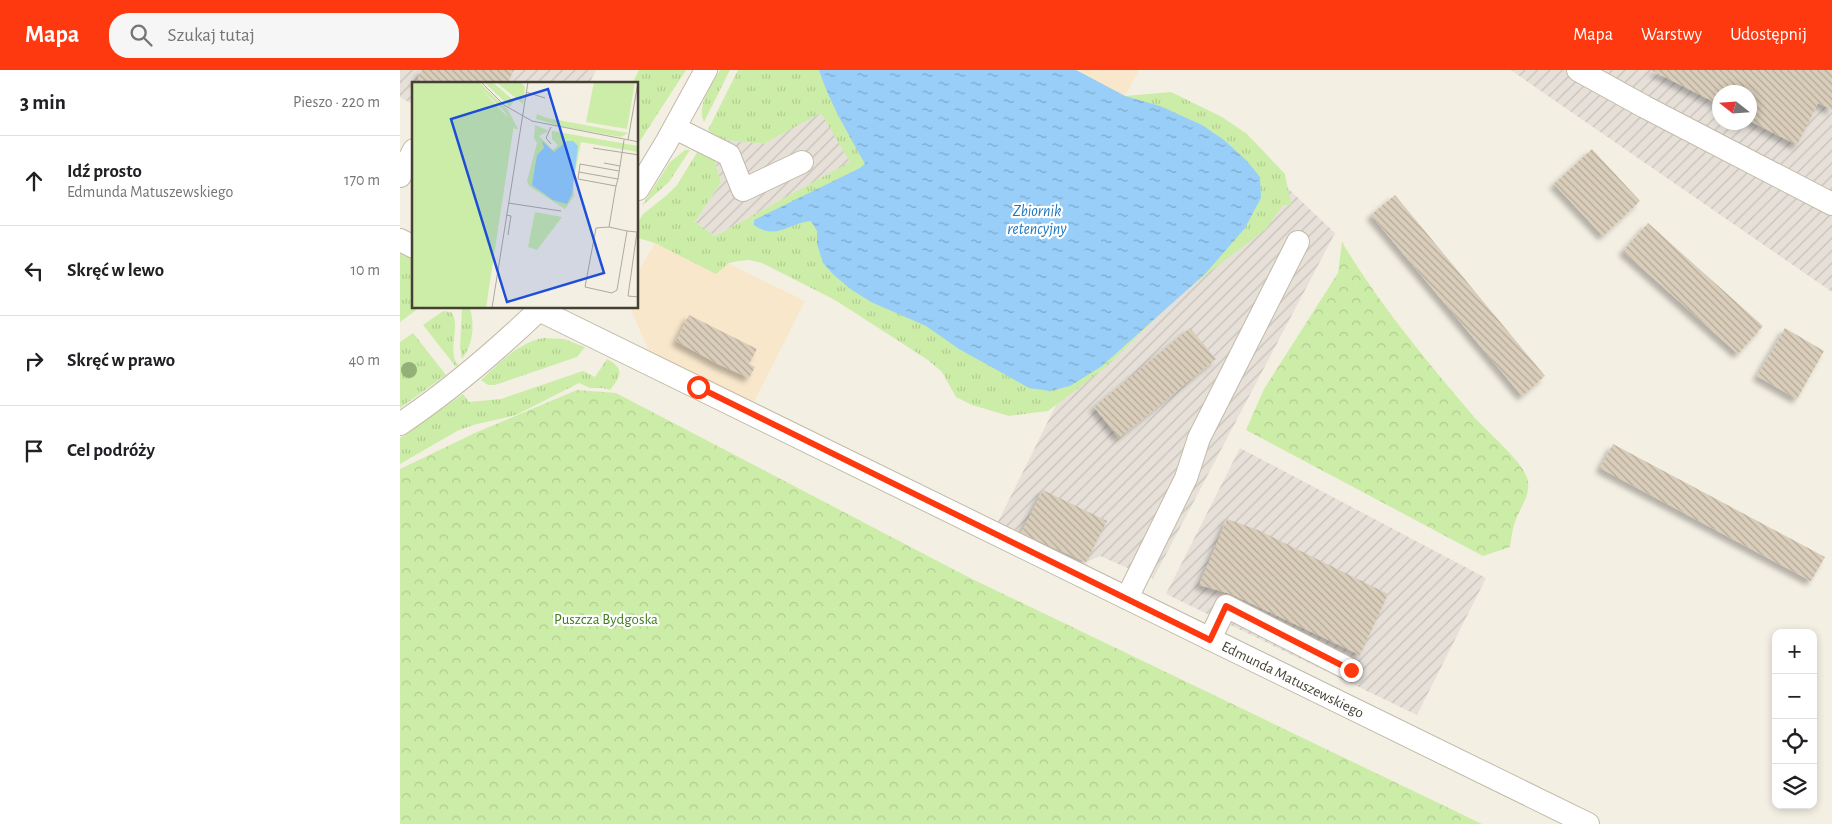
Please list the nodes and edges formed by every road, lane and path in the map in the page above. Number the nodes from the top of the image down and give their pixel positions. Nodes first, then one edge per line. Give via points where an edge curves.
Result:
1 (706, 70) edge
2 (1578, 70) edge
3 (675, 128) junction
4 (412, 154) edge
5 (802, 162) dead end
6 (400, 176) edge
7 (639, 187) edge
8 (1832, 204) edge
9 (400, 240) edge
10 (1298, 242) dead end
11 (412, 246) edge
12 (537, 309) edge
13 (540, 309) edge
14 (400, 424) edge
15 (1127, 598) junction
16 (1210, 640) junction
17 (1351, 670) dead end
18 (1588, 824) edge

1 - 3 street
2 - 8 street
3 - 5 street via 729,155 743,190
3 - 7 street
4 - 6 street
9 - 11 street
10 - 15 street via 1199,438 1186,478
12 - 14 street via 449,390
13 - 15 street, Edmunda Matuszewskiego
15 - 16 street, Edmunda Matuszewskiego
16 - 17 street via 1226,606
16 - 18 street, Edmunda Matuszewskiego

